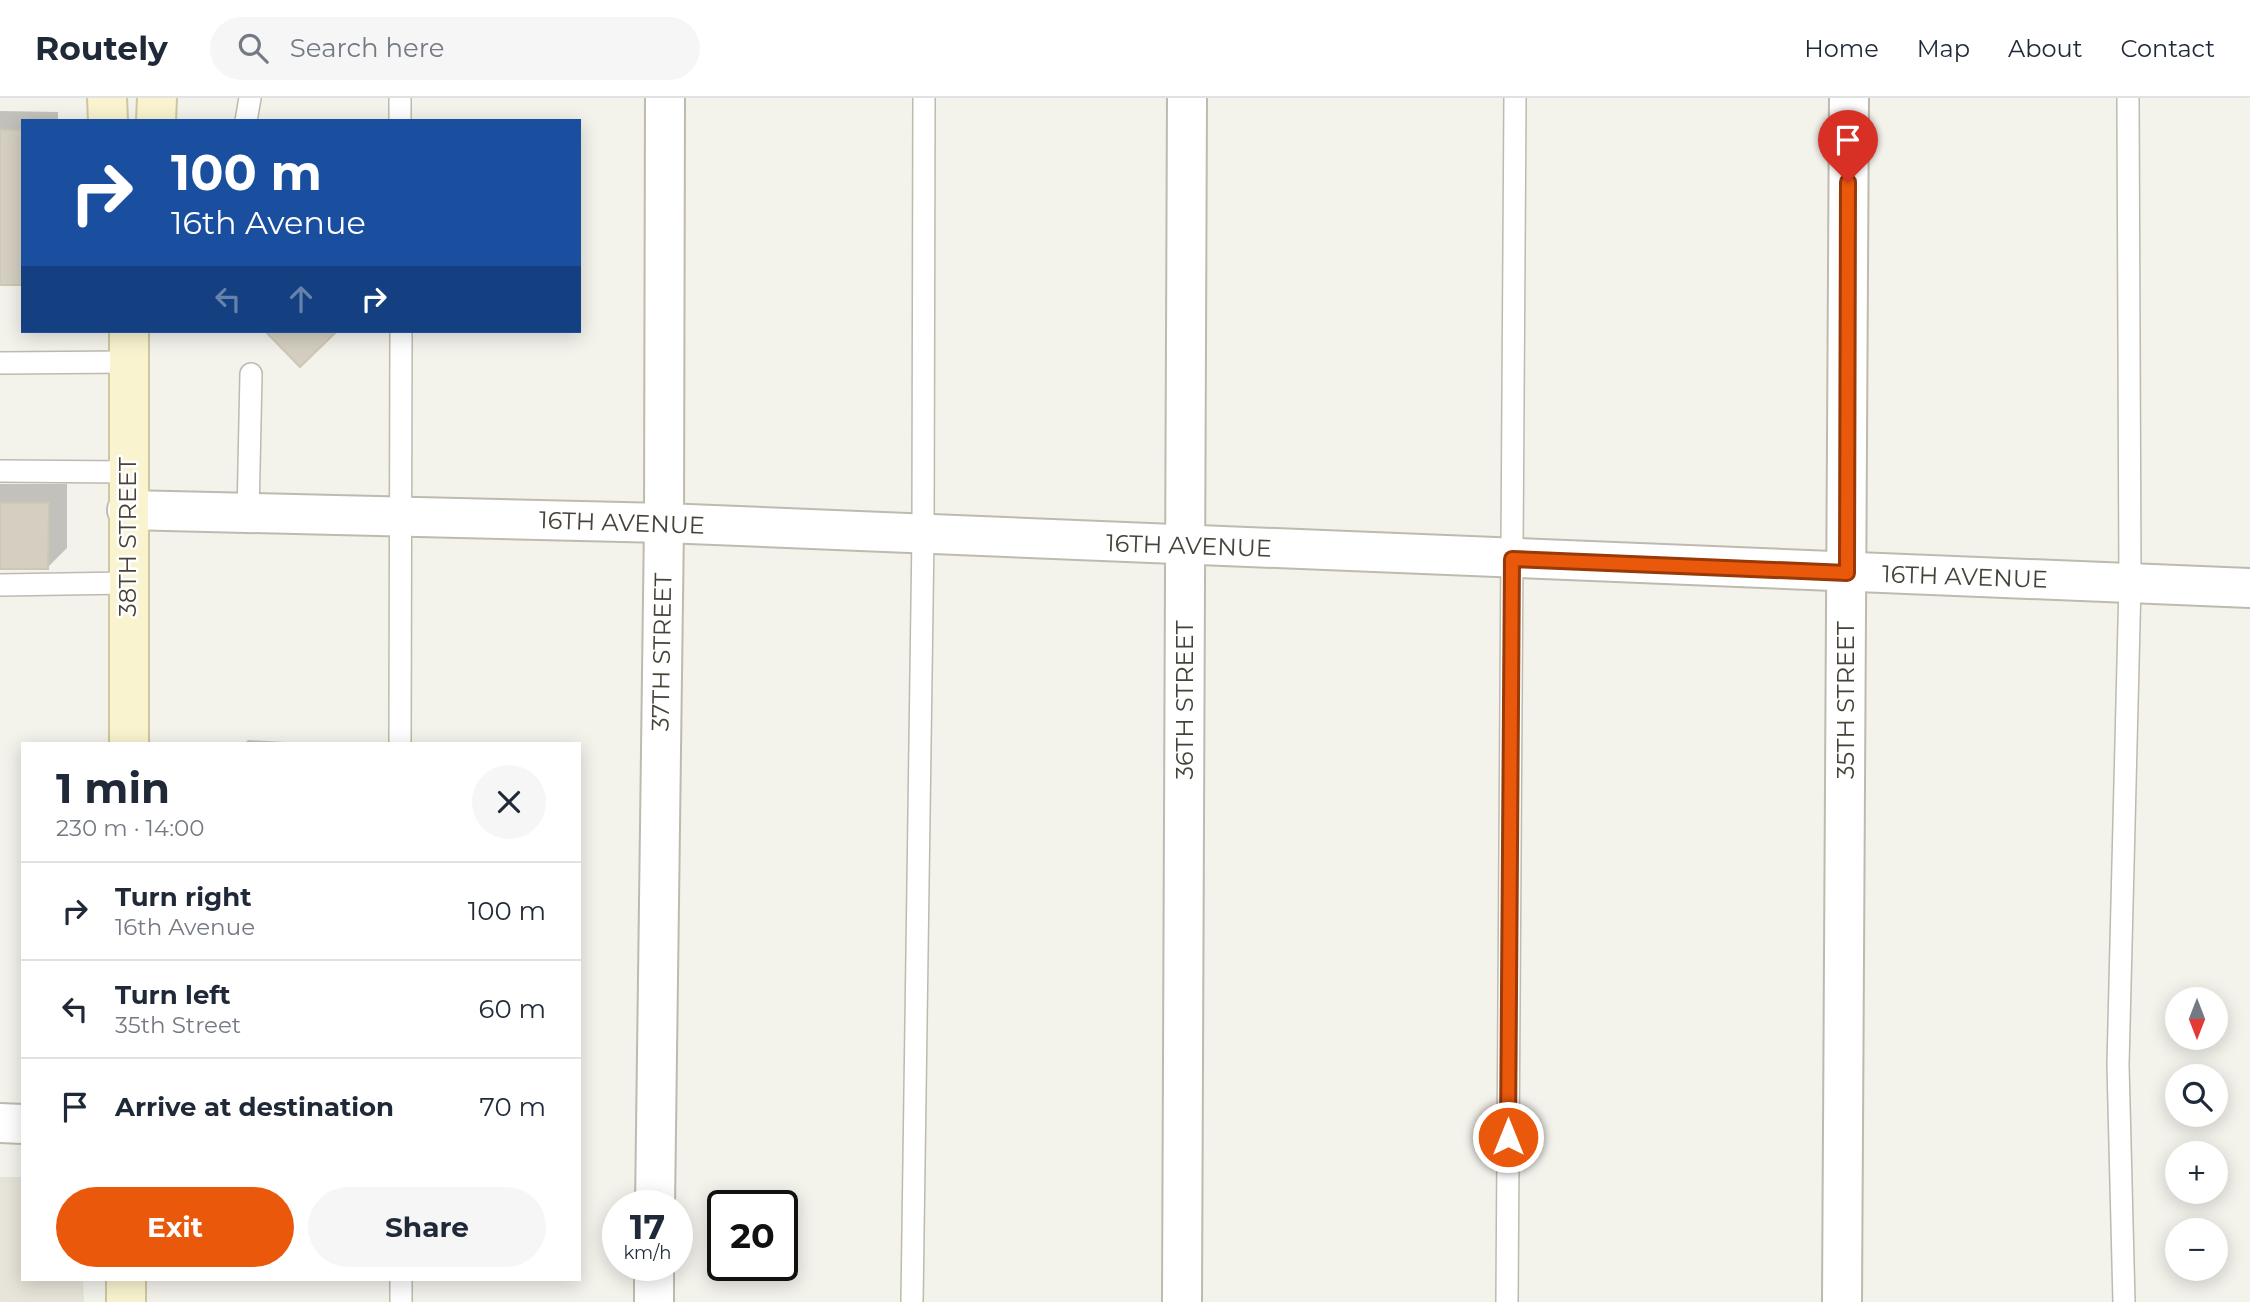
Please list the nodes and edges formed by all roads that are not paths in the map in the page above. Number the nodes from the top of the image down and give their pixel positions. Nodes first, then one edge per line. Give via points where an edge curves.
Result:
1 (107, 98) edge
2 (156, 98) edge
3 (250, 98) edge
4 (400, 98) edge
5 (665, 98) edge
6 (924, 98) edge
7 (1186, 98) edge
8 (1515, 98) edge
9 (1849, 98) edge
10 (2128, 98) edge
11 (108, 119) edge
12 (156, 119) edge
13 (246, 119) edge
14 (400, 119) edge
15 (401, 333) edge
16 (129, 346) edge
17 (0, 363) edge
18 (251, 374) dead end
19 (0, 471) edge
20 (128, 472) junction
21 (127, 510) junction
22 (248, 514) junction
23 (402, 517) junction
24 (664, 523) junction
25 (923, 535) junction
26 (1185, 545) junction
27 (1512, 559) junction
28 (1847, 573) junction
29 (127, 583) junction
30 (2130, 583) junction
31 (0, 585) edge
32 (2250, 588) edge
33 (129, 742) edge
34 (400, 742) edge
35 (0, 1123) edge
36 (21, 1124) edge
37 (655, 1190) edge
38 (126, 1281) edge
39 (401, 1281) edge
40 (654, 1281) edge
41 (126, 1302) edge
42 (401, 1302) edge
43 (653, 1302) edge
44 (912, 1302) edge
45 (1182, 1302) edge
46 (1507, 1302) edge
47 (1842, 1302) edge
48 (2124, 1302) edge

1 - 11 street
2 - 12 street
3 - 13 lane
4 - 14 lane
5 - 24 street, 37TH STREET
6 - 25 lane
7 - 26 street, 36TH STREET
8 - 27 lane
9 - 28 street, 35TH STREET
10 - 30 lane
15 - 23 lane
16 - 17 lane
16 - 20 street, 38TH STREET
18 - 22 lane
19 - 20 lane
20 - 21 street, 38TH STREET
21 - 22 street, 16TH AVENUE
21 - 29 street, 38TH STREET
22 - 23 street, 16TH AVENUE
23 - 24 street, 16TH AVENUE
23 - 34 lane
24 - 25 street, 16TH AVENUE
24 - 37 street, 37TH STREET
25 - 26 street, 16TH AVENUE
25 - 44 lane
26 - 27 street, 16TH AVENUE
26 - 45 street, 36TH STREET
27 - 28 street, 16TH AVENUE
27 - 46 lane
28 - 30 street, 16TH AVENUE
28 - 47 street, 35TH STREET
29 - 31 lane
29 - 33 street, 38TH STREET
30 - 32 street, 16TH AVENUE
30 - 48 lane via 2119,944
35 - 36 street
38 - 41 street
39 - 42 lane
40 - 43 street

